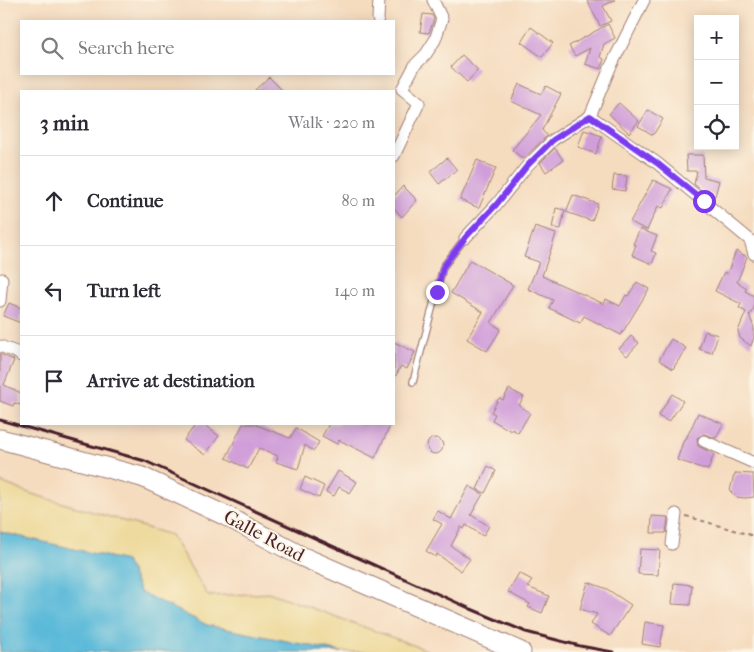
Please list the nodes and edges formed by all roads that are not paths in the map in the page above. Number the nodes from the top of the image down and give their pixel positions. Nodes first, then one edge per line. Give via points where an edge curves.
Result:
1 (379, 0) edge
2 (433, 0) edge
3 (644, 0) edge
4 (378, 19) dead end
5 (590, 116) junction
6 (395, 154) edge
7 (465, 238) joint
8 (754, 254) edge
9 (2, 279) dead end
10 (0, 301) edge
11 (0, 346) edge
12 (20, 356) edge
13 (413, 382) dead end
14 (0, 439) edge
15 (704, 441) dead end
16 (754, 463) edge
17 (676, 514) road end
18 (672, 544) dead end
19 (521, 652) edge

1 - 4 street
2 - 6 street via 442,19 435,40 402,89 419,103
3 - 5 street
5 - 7 street via 553,140
5 - 8 street via 657,163 750,240
7 - 13 lane via 443,267
9 - 10 street
11 - 12 street
14 - 19 highway, Galle Road via 142,477 303,557
15 - 16 street
17 - 18 street

